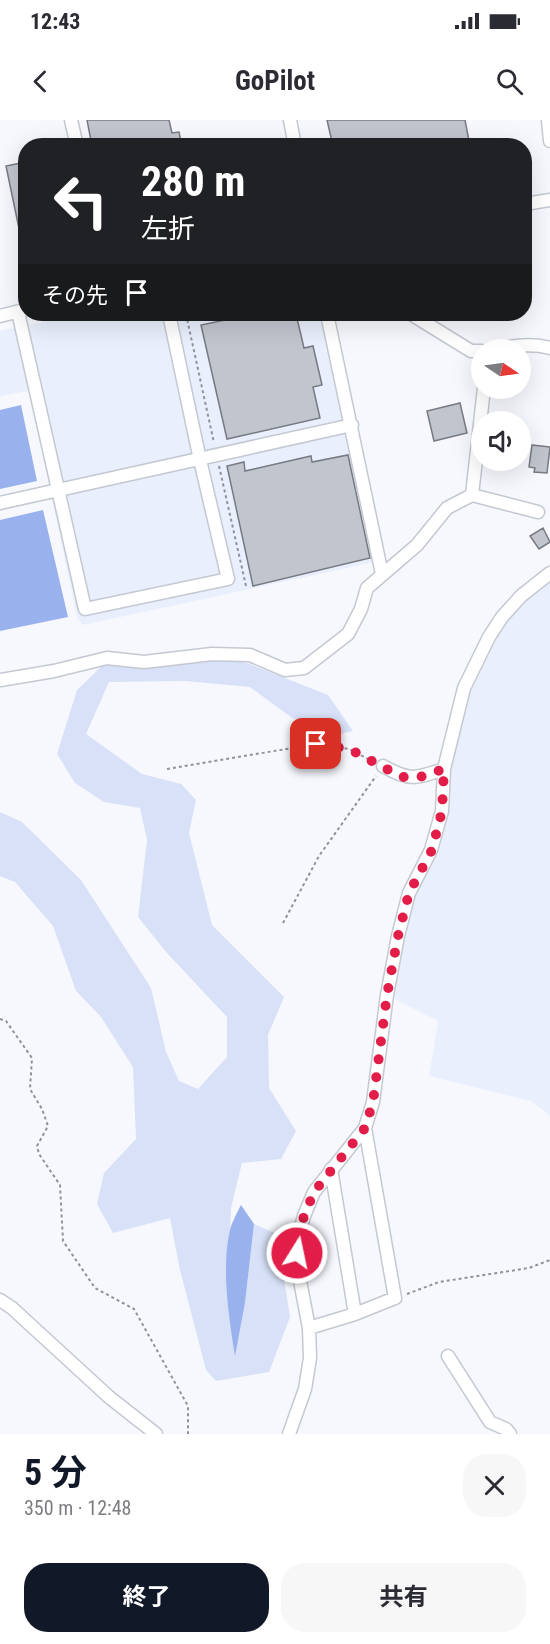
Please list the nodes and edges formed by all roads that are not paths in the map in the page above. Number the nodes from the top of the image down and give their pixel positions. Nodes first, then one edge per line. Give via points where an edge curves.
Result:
1 (71, 120) edge
2 (290, 120) edge
3 (548, 120) edge
4 (75, 138) edge
5 (293, 138) edge
6 (550, 141) edge
7 (550, 200) edge
8 (532, 203) edge
9 (18, 312) edge
10 (0, 316) edge
11 (24, 321) edge
12 (170, 321) edge
13 (329, 321) edge
14 (422, 321) edge
15 (531, 346) edge
16 (550, 348) edge
17 (471, 351) edge
18 (483, 399) edge
19 (352, 425) junction
20 (200, 460) junction
21 (58, 490) junction
22 (472, 495) junction
23 (0, 503) edge
24 (538, 512) dead end
25 (550, 573) edge
26 (382, 574) junction
27 (0, 680) edge
28 (382, 766) road end
29 (444, 769) junction
30 (365, 1128) junction
31 (331, 1169) junction
32 (0, 1300) edge
33 (355, 1314) junction
34 (309, 1328) junction
35 (448, 1356) dead end
36 (156, 1434) edge
37 (289, 1434) edge
38 (510, 1434) edge

1 - 4 street
2 - 5 street
3 - 6 street
7 - 8 street
9 - 10 street
11 - 21 street
12 - 20 street
13 - 19 street
14 - 17 street
15 - 16 street
18 - 22 street
19 - 20 street
19 - 26 street
20 - 21 street
20 - 21 street via 228,579 206,584 85,609
21 - 23 street
22 - 24 street
22 - 26 street via 447,508 417,545
25 - 29 street via 521,596 489,637 464,688
26 - 27 street via 367,588 348,634 304,668 285,670 250,655 212,654 144,662 107,658
28 - 29 street via 402,777 420,777
29 - 30 street via 442,811 432,850 409,893 398,936 373,1102
30 - 31 street
30 - 33 street via 395,1298
31 - 33 street
31 - 34 street via 314,1192 297,1241 297,1265
32 - 36 street
33 - 34 street
34 - 37 street via 305,1389
35 - 38 street via 490,1422

